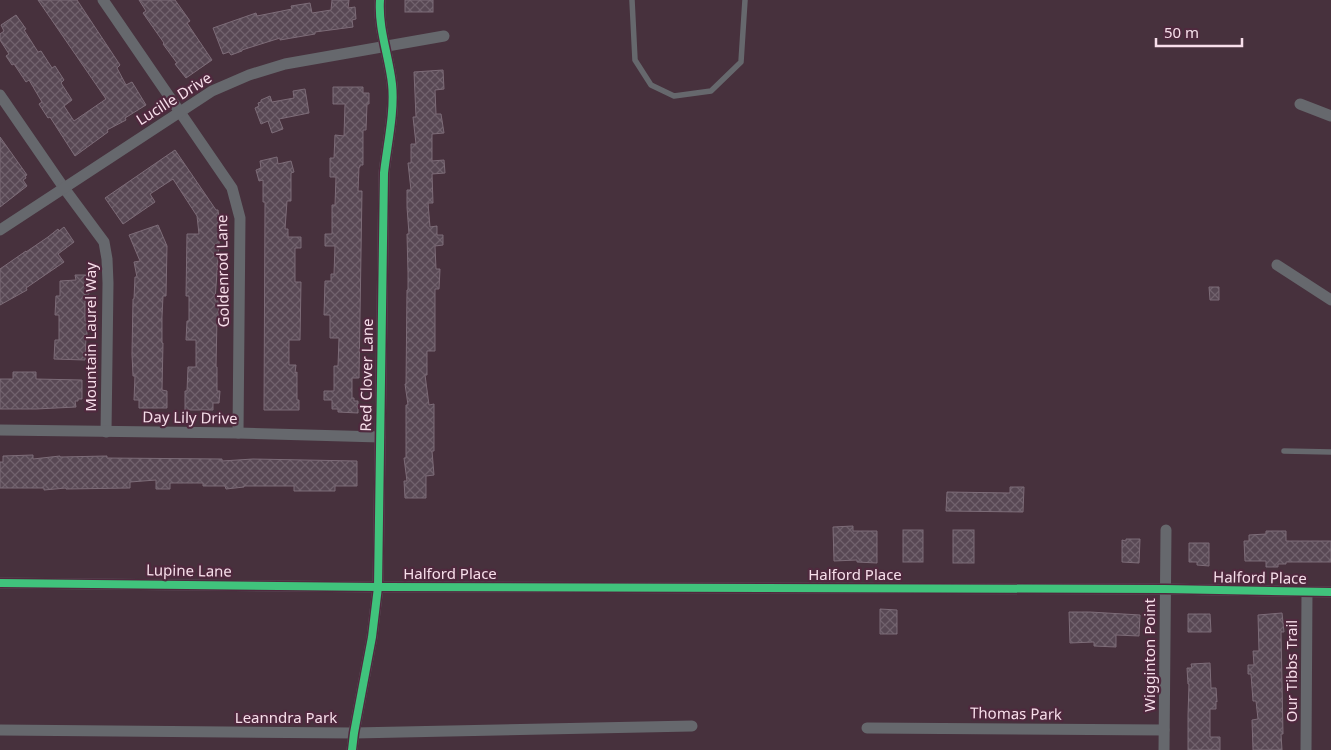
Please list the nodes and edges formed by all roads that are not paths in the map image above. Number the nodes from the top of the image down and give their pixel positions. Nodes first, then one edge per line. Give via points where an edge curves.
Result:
1 (103, 0) edge
2 (380, 0) edge
3 (632, 0) edge
4 (745, 0) edge
5 (444, 36) dead end
6 (384, 47) junction
7 (0, 95) edge
8 (1300, 104) dead end
9 (180, 112) junction
10 (1331, 116) edge
11 (64, 188) junction
12 (0, 230) edge
13 (1277, 265) dead end
14 (1331, 300) edge
15 (0, 430) edge
16 (106, 432) junction
17 (238, 433) junction
18 (380, 437) junction
19 (1284, 451) dead end
20 (1331, 452) edge
21 (1166, 530) dead end
22 (0, 583) edge
23 (378, 587) junction
24 (1165, 589) junction
25 (1307, 592) junction
26 (1331, 592) edge
27 (692, 726) dead end
28 (867, 728) dead end
29 (0, 730) edge
30 (1164, 730) junction
31 (354, 733) junction
32 (352, 750) edge
33 (1164, 750) edge
34 (1306, 750) edge

1 - 9 street, Goldenrod Lane
2 - 6 street, Red Clover Lane
3 - 4 lane via 635,60 651,85 674,96 711,91 741,62
5 - 6 street, Lucille Drive
6 - 9 street, Lucille Drive via 285,64 249,75 212,91
6 - 18 street, Red Clover Lane via 392,85 392,111 384,173
7 - 11 street, Mountain Laurel Way
8 - 10 street
9 - 11 street, Lucille Drive
9 - 17 street, Goldenrod Lane via 232,188 240,218
11 - 12 street, Lucille Drive
11 - 16 street, Mountain Laurel Way via 104,242 107,259
13 - 14 street
15 - 16 street, Day Lily Drive
16 - 17 street, Day Lily Drive
17 - 18 street, Day Lily Drive
18 - 23 street, Red Clover Lane
19 - 20 lane
21 - 24 street, Wigginton Point
22 - 23 street, Lupine Lane
23 - 24 street, Halford Place
23 - 31 street, Red Clover Lane
24 - 25 street, Halford Place
24 - 30 street, Wigginton Point
25 - 26 street, Halford Place
25 - 34 street, Our Tibbs Trail
27 - 31 street, Leanndra Park
28 - 30 street, Thomas Park
29 - 31 street, Leanndra Park
30 - 33 street, Wigginton Point
31 - 32 street, Red Clover Lane

